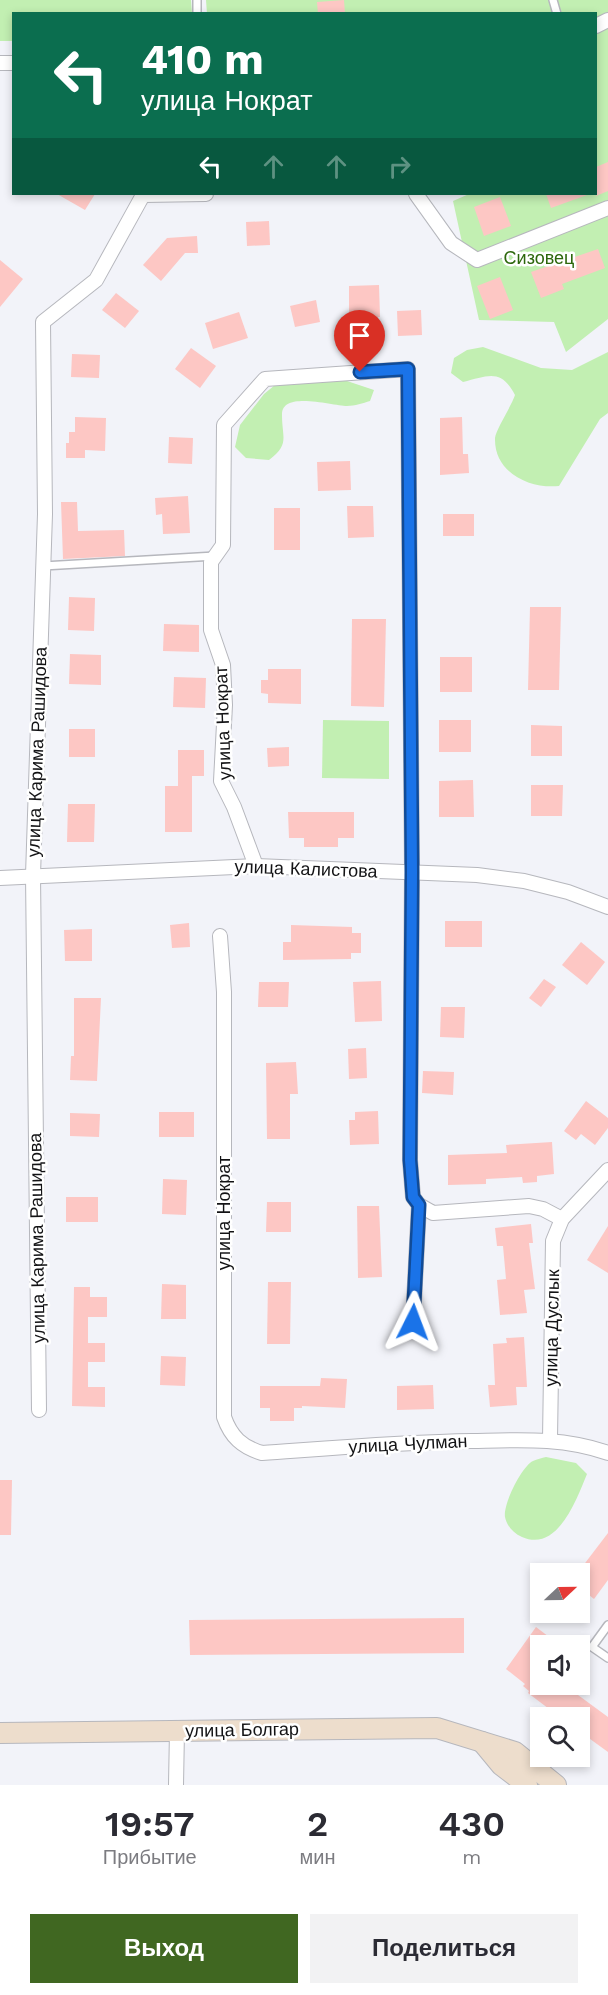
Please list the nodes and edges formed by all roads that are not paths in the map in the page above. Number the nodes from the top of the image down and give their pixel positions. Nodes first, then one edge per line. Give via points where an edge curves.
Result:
1 (143, 195) edge
2 (417, 195) edge
3 (608, 208) edge
4 (215, 556) junction
5 (43, 566) junction
6 (256, 866) junction
7 (412, 872) junction
8 (33, 875) junction
9 (0, 878) edge
10 (608, 907) edge
11 (220, 936) dead end
12 (608, 1170) edge
13 (419, 1205) junction
14 (562, 1219) junction
15 (413, 1322) dead end
16 (39, 1410) dead end
17 (224, 1418) joint
18 (550, 1439) junction
19 (608, 1453) edge
20 (608, 1625) edge
21 (608, 1658) edge
22 (177, 1731) junction
23 (0, 1733) edge
24 (482, 1742) junction
25 (176, 1785) edge
26 (527, 1785) edge
27 (556, 1785) edge

1 - 5 street, улица Карима Рашидова via 96,280 43,322
2 - 3 street via 451,243 477,260
4 - 5 lane
4 - 6 street, улица Нократ via 211,562 211,630 223,665 225,705 221,781
4 - 7 street, улица Нократ via 223,545 224,425 265,379 408,369
5 - 8 street, улица Карима Рашидова
6 - 7 street, улица Калистова
6 - 8 street, улица Калистова
7 - 10 street, улица Калистова via 524,881
7 - 13 street via 410,1160 413,1197
8 - 9 street, улица Калистова
8 - 16 street, улица Карима Рашидова
11 - 17 street, улица Нократ via 224,992
12 - 14 street, улица Дуслык
13 - 14 street via 433,1213 529,1206
13 - 15 street
14 - 18 street, улица Дуслык via 553,1241
17 - 18 street, улица Чулман via 232,1436 262,1453 423,1442
18 - 19 street, улица Чулман
20 - 21 lane via 592,1647
22 - 23 street, улица Болгар
22 - 24 street, улица Болгар via 414,1727 447,1730
22 - 25 street
24 - 26 street via 501,1765
24 - 27 street, улица Болгар via 515,1752

